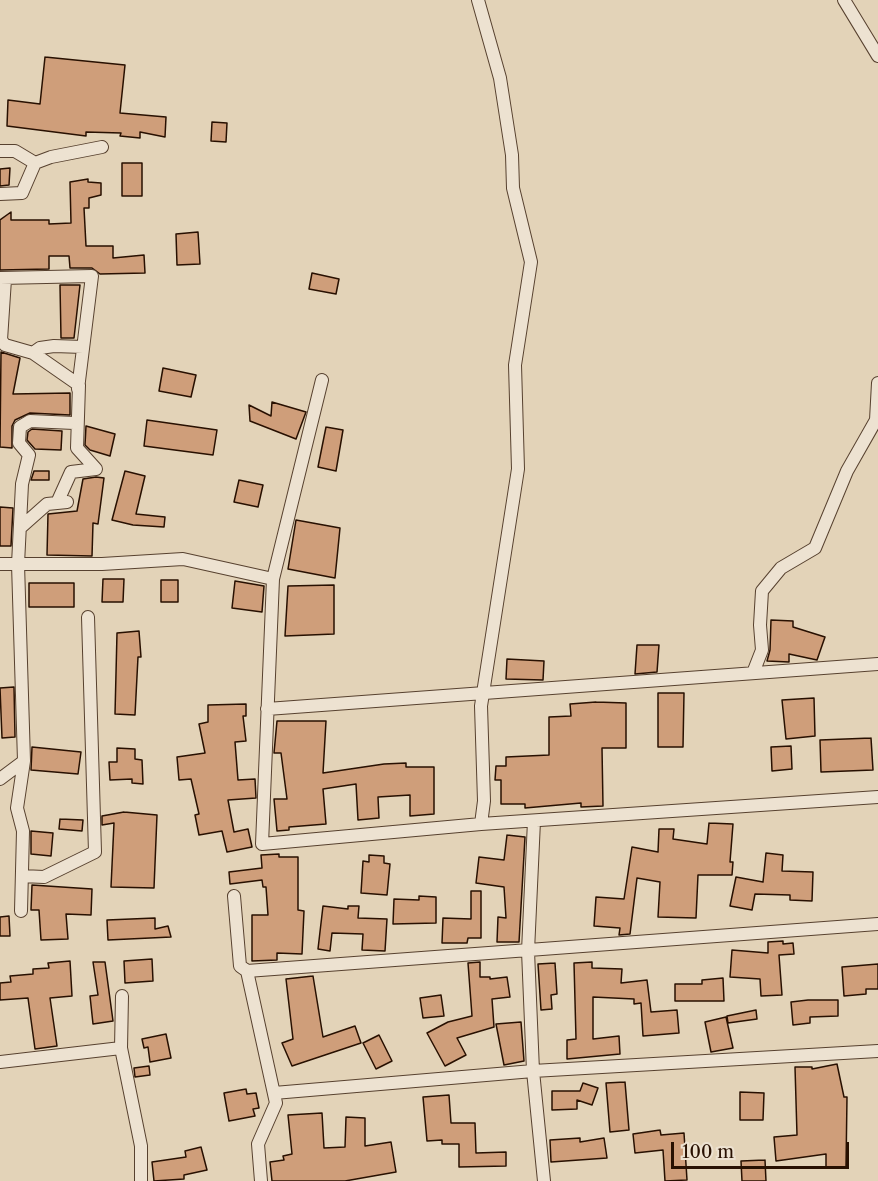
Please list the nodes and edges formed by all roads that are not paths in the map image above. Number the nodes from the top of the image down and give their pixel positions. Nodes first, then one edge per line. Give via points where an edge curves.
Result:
1 (478, 0) edge
2 (844, 0) edge
3 (878, 56) edge
4 (102, 147) dead end
5 (0, 151) edge
6 (35, 163) junction
7 (0, 194) edge
8 (2, 278) edge
9 (83, 346) junction
10 (33, 352) junction
11 (322, 380) dead end
12 (878, 383) edge
13 (79, 385) junction
14 (91, 406) dead end
15 (78, 425) junction
16 (70, 447) dead end
17 (20, 528) junction
18 (0, 564) edge
19 (18, 564) junction
20 (273, 579) junction
21 (88, 617) dead end
22 (878, 664) edge
23 (753, 673) junction
24 (484, 692) junction
25 (267, 709) junction
26 (24, 762) junction
27 (0, 779) edge
28 (878, 798) edge
29 (534, 821) junction
30 (481, 824) junction
31 (22, 876) junction
32 (234, 896) dead end
33 (21, 911) dead end
34 (878, 924) edge
35 (528, 951) junction
36 (247, 971) junction
37 (122, 996) dead end
38 (121, 1048) junction
39 (878, 1052) edge
40 (0, 1062) edge
41 (532, 1071) junction
42 (274, 1093) junction
43 (141, 1181) edge
44 (261, 1181) edge
45 (544, 1181) edge

1 - 24 street via 500,78 513,188 531,262 515,365 518,469
2 - 3 street
4 - 6 street
5 - 6 street via 15,151
6 - 7 street via 22,193
8 - 9 street via 92,276
8 - 10 street via 1,340 10,348
9 - 10 street via 54,346
9 - 13 street
10 - 13 street
11 - 20 street
12 - 23 street via 876,420 847,471 815,548 781,568 762,591 762,650
13 - 15 street
14 - 15 street
15 - 16 street
15 - 17 street via 77,448 96,469 71,472 62,502 47,504
15 - 17 street via 30,421 20,427 19,443 29,455 22,484
17 - 19 street
18 - 19 street
19 - 20 street via 183,559
19 - 26 street
20 - 25 street
21 - 31 street via 95,852 44,877
22 - 23 street
23 - 24 street
24 - 25 street
24 - 30 street
25 - 30 street via 262,844
26 - 27 street
26 - 31 street via 17,808 23,831
28 - 29 street
29 - 30 street
29 - 35 street
31 - 33 street
32 - 36 street via 240,966
34 - 35 street
35 - 36 street
35 - 41 street
36 - 42 street
37 - 38 street
38 - 40 street
38 - 43 street via 141,1146
39 - 41 street
41 - 42 street
41 - 45 street
42 - 44 street via 276,1103 258,1144

